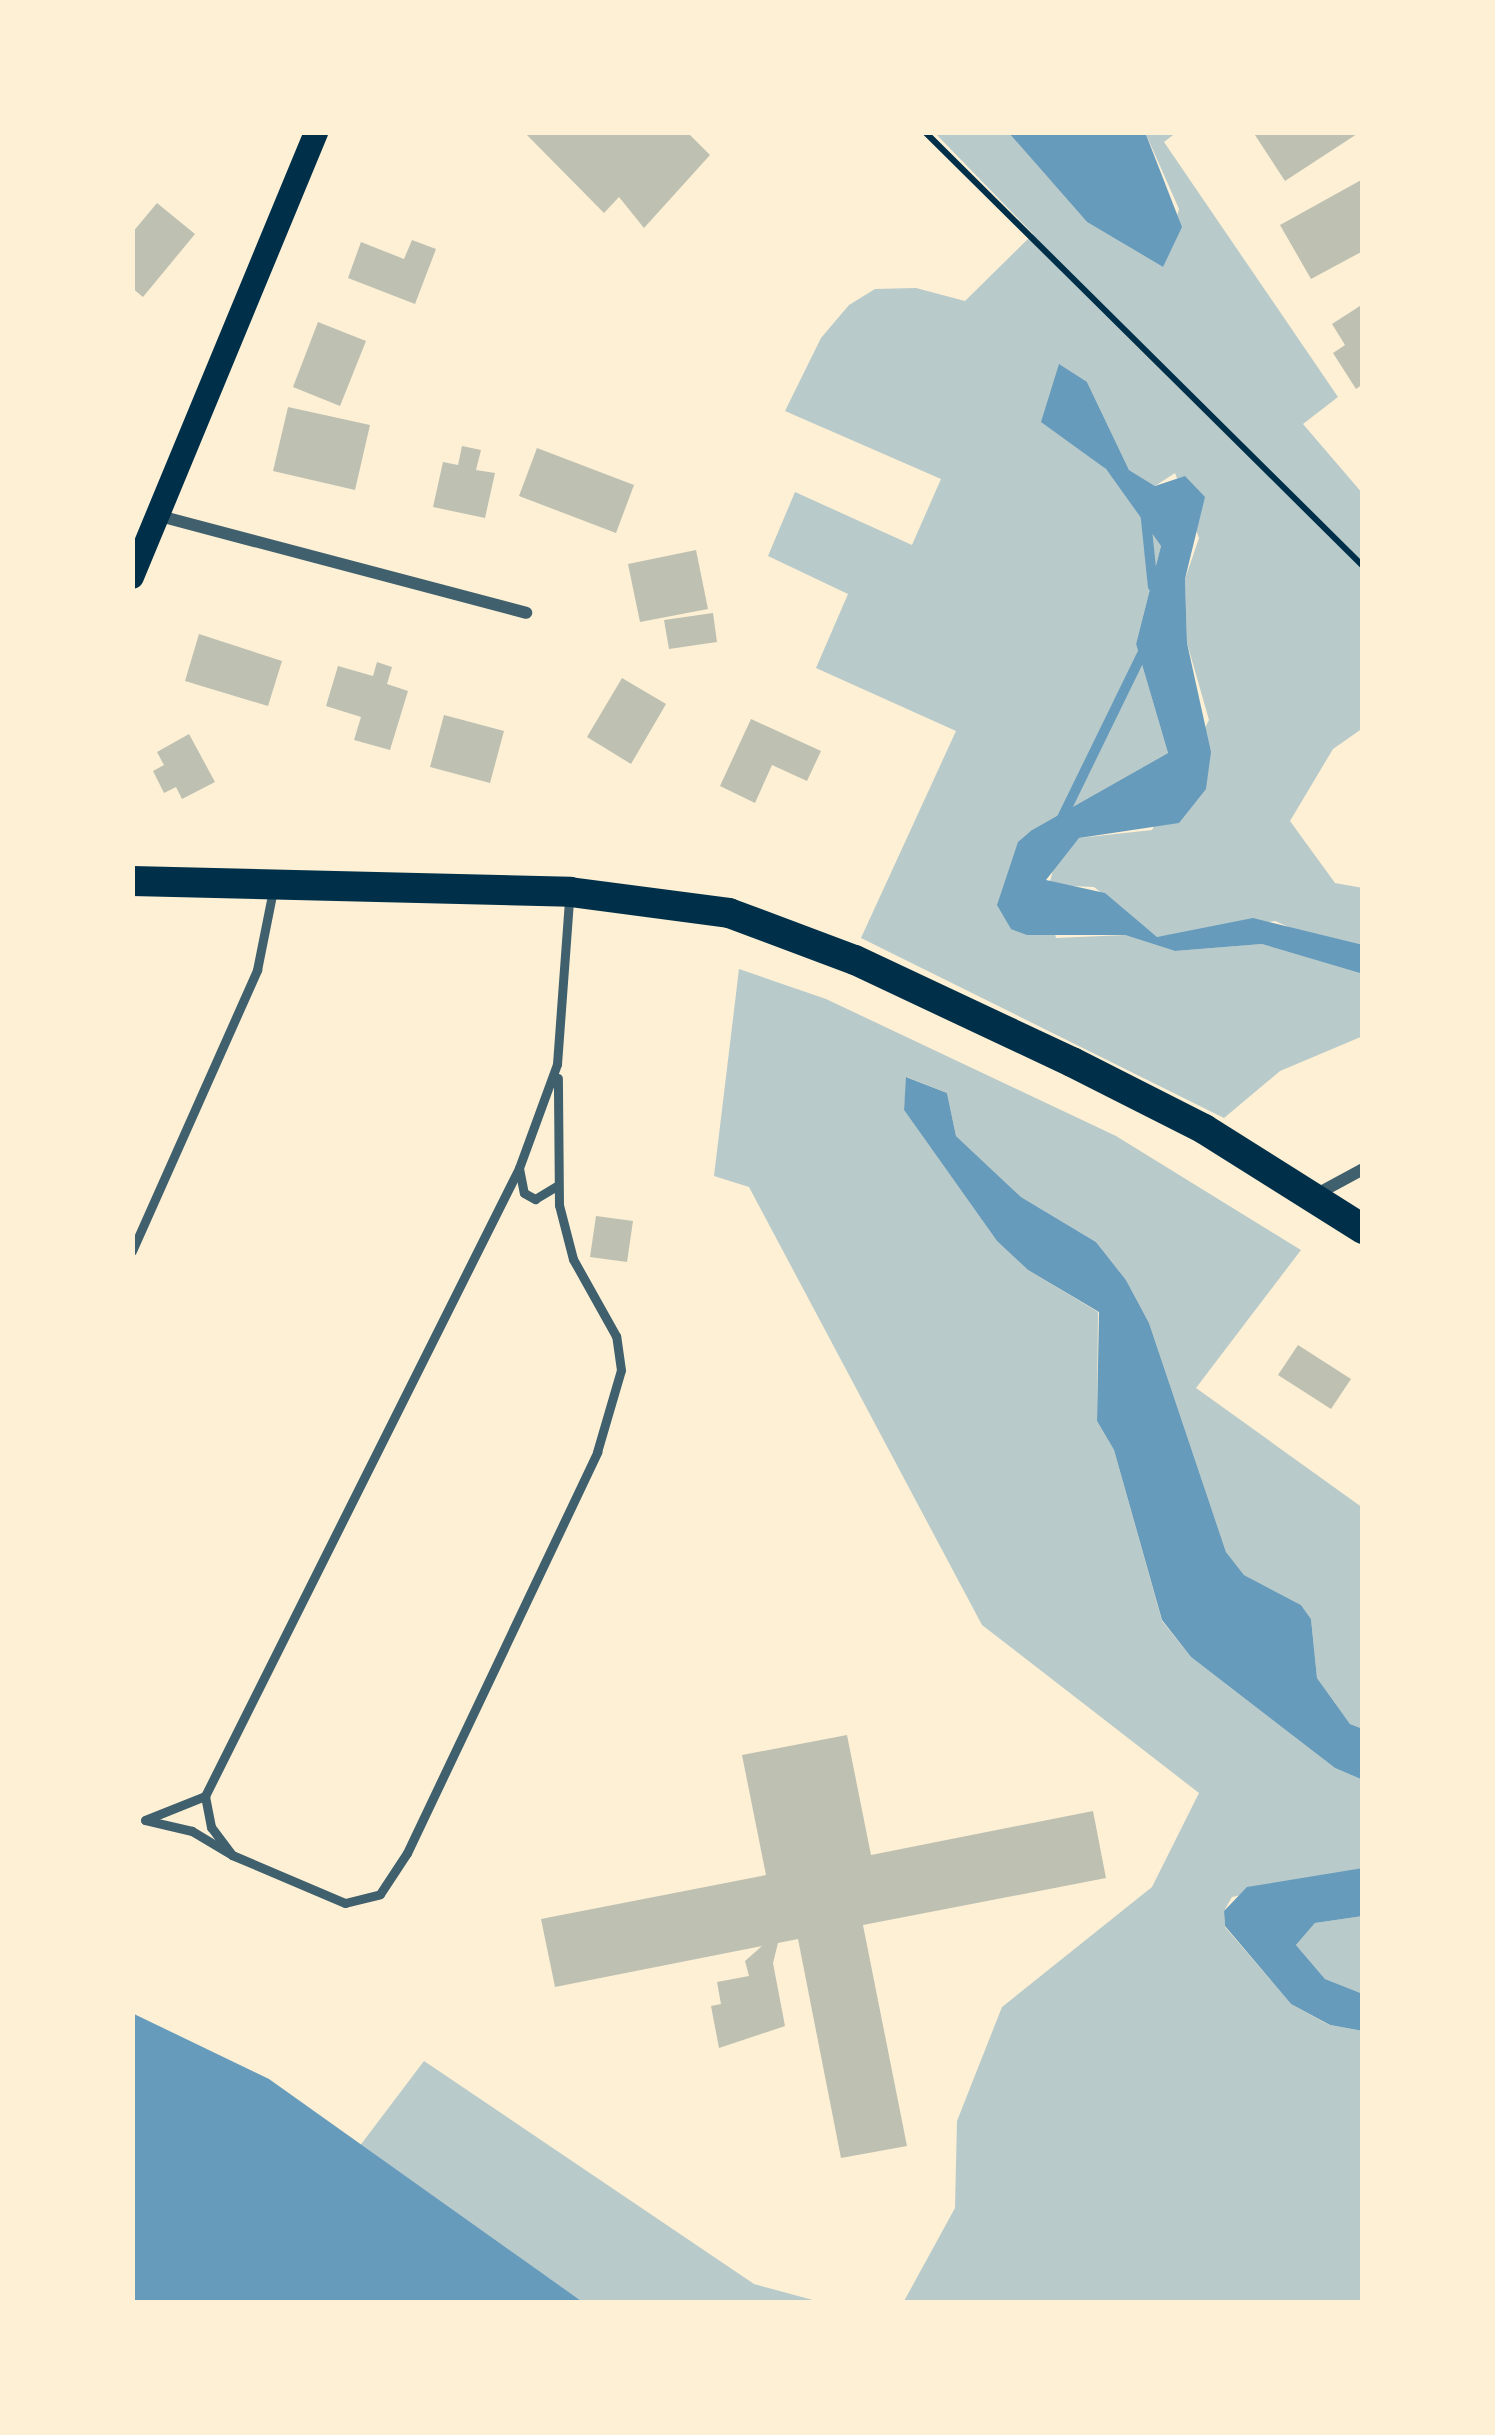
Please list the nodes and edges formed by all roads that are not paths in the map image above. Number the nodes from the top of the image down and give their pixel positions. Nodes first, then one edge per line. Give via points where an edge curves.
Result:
1 (316, 132) edge
2 (155, 515) junction
3 (132, 577) edge
4 (526, 613) dead end
5 (132, 880) edge
6 (274, 885) junction
7 (570, 892) junction
8 (557, 1064) junction
9 (519, 1168) junction
10 (1363, 1169) edge
11 (559, 1181) junction
12 (1316, 1194) junction
13 (1363, 1229) edge
14 (132, 1251) edge
15 (205, 1796) junction
16 (132, 1819) edge
17 (145, 1820) junction
18 (232, 1855) junction

1 - 2 main road
2 - 3 main road
2 - 4 street
5 - 6 main road
6 - 7 main road
6 - 14 lane via 257,970
7 - 8 lane
7 - 12 main road via 729,913 855,960 1072,1062
8 - 9 lane
8 - 11 lane
9 - 11 lane via 524,1193 536,1198 554,1193
9 - 15 lane
10 - 12 street
11 - 18 lane via 573,1259 616,1336 616,1405 407,1853 380,1894 345,1903
12 - 13 main road
15 - 17 lane
15 - 18 lane via 211,1827
16 - 17 lane
17 - 18 lane via 192,1832

